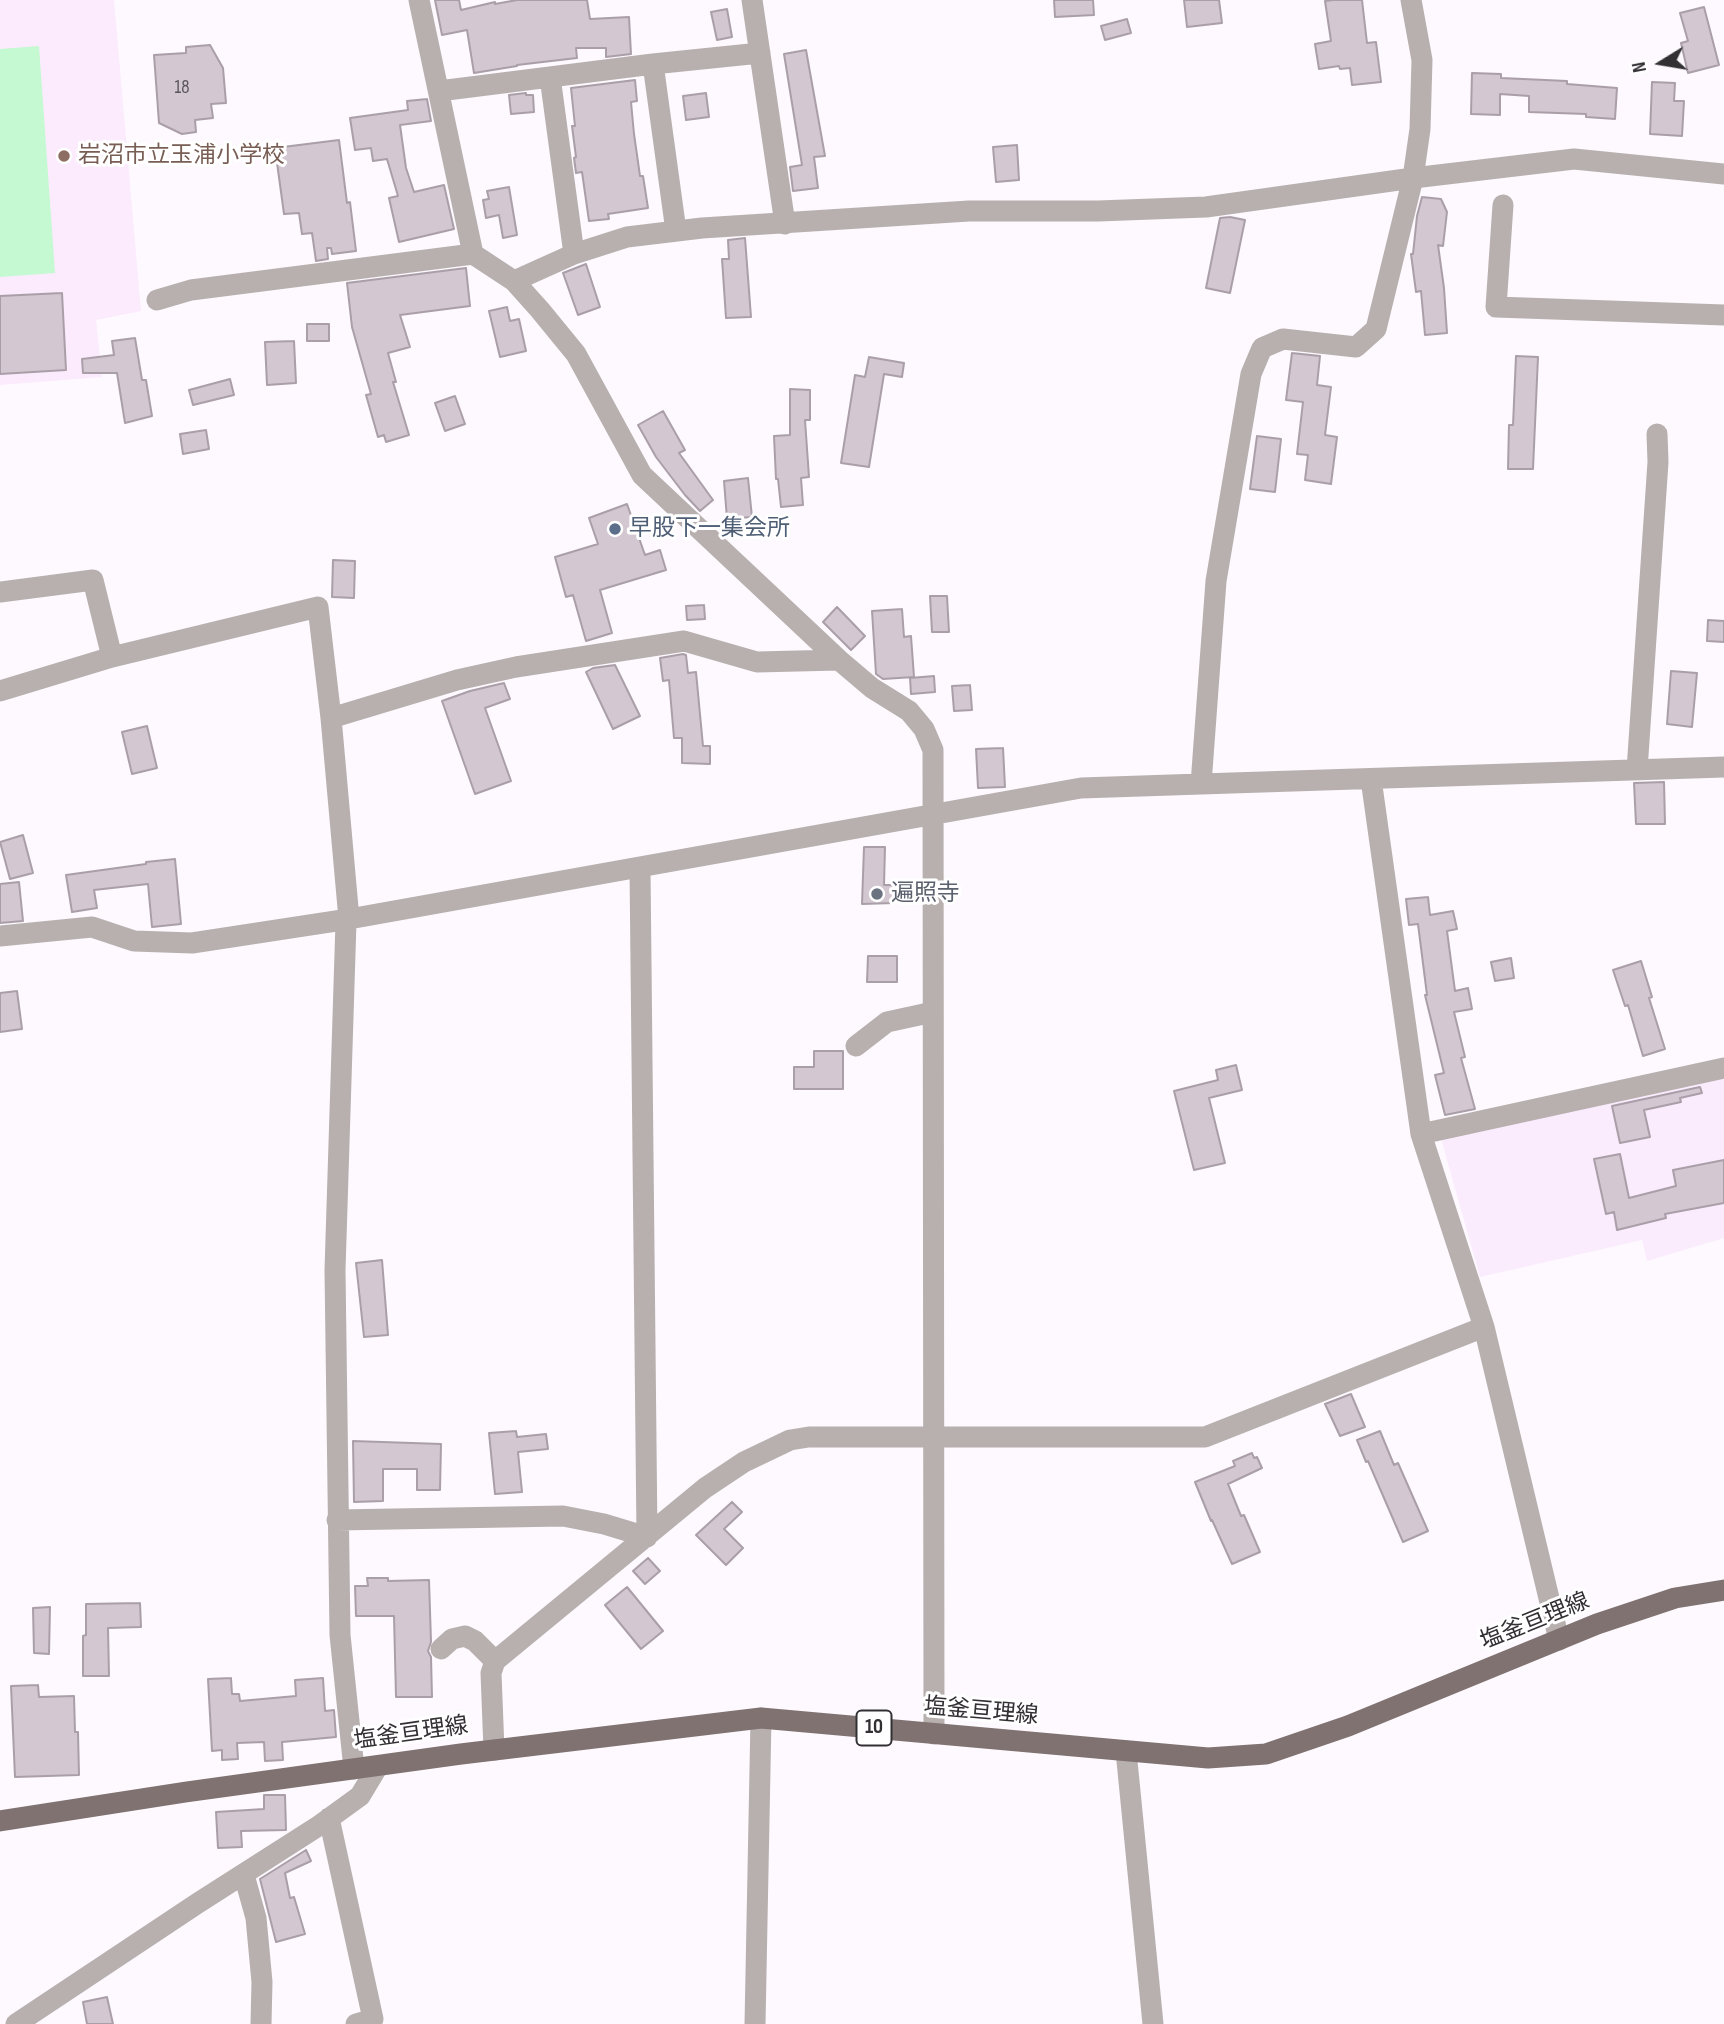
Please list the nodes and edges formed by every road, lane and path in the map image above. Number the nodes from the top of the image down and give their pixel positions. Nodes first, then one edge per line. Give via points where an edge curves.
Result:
1 (419, 0) edge
2 (752, 0) edge
3 (1411, 0) edge
4 (760, 53) junction
5 (653, 64) junction
6 (550, 77) junction
7 (439, 91) junction
8 (1724, 174) edge
9 (1413, 178) junction
10 (1503, 205) dead end
11 (785, 224) junction
12 (676, 231) junction
13 (473, 254) junction
14 (574, 254) junction
15 (514, 281) junction
16 (158, 300) dead end
17 (1724, 315) edge
18 (1657, 434) dead end
19 (0, 592) edge
20 (112, 657) junction
21 (839, 660) junction
22 (0, 691) edge
23 (331, 718) junction
24 (1724, 766) edge
25 (1637, 769) junction
26 (1371, 779) junction
27 (1201, 784) junction
28 (933, 815) junction
29 (640, 868) junction
30 (349, 919) junction
31 (0, 936) edge
32 (933, 1012) junction
33 (856, 1045) dead end
34 (1724, 1068) edge
35 (1421, 1134) junction
36 (1484, 1327) junction
37 (933, 1438) junction
38 (337, 1520) junction
39 (647, 1537) junction
40 (1724, 1590) edge
41 (1559, 1640) junction
42 (441, 1649) dead end
43 (495, 1661) junction
44 (761, 1718) junction
45 (934, 1734) junction
46 (494, 1750) junction
47 (1126, 1751) junction
48 (378, 1766) junction
49 (354, 1769) junction
50 (329, 1818) junction
51 (0, 1821) edge
52 (244, 1875) junction
53 (16, 2024) edge
54 (261, 2024) edge
55 (356, 2024) edge
56 (755, 2024) edge
57 (1153, 2024) edge

1 - 7 street
2 - 4 street
3 - 9 street via 1422,60
4 - 5 street
4 - 11 street
5 - 6 street
5 - 12 street
6 - 7 street
6 - 14 street
7 - 13 street
8 - 9 street via 1574,159
9 - 11 street via 1206,207 969,211
9 - 27 street via 1376,329 1356,347 1283,339 1262,348 1251,374 1216,580
10 - 17 street via 1496,307
11 - 12 street
12 - 14 street via 627,237
13 - 15 street
13 - 16 street via 191,290
14 - 15 street
15 - 21 street via 576,354 642,475
18 - 25 street
19 - 20 street via 93,580
20 - 22 street
20 - 23 street via 318,607
21 - 23 street via 757,662 684,641 516,667
21 - 28 street via 909,711 924,729 933,750
23 - 30 street
24 - 25 street
25 - 26 street
26 - 27 street
26 - 35 street
27 - 28 street via 1081,788
28 - 29 street
28 - 32 street
29 - 30 street
29 - 39 street
30 - 31 street via 192,943 134,941 92,927
30 - 38 street via 335,1270
32 - 33 street via 887,1022
32 - 37 street
34 - 35 street
35 - 36 street
36 - 37 street via 1206,1437
36 - 41 street
37 - 39 street via 790,1440 705,1488
37 - 45 street
38 - 39 street via 563,1516
38 - 49 street via 340,1635
39 - 43 street
40 - 41 main road, 塩釜亘理線 / 10 via 1675,1598
41 - 47 main road, 塩釜亘理線 / 10 via 1348,1726 1266,1754 1208,1758
42 - 43 street via 452,1639 465,1636
43 - 46 street via 491,1673
44 - 45 main road, 塩釜亘理線 / 10
44 - 46 main road, 塩釜亘理線 / 10
44 - 56 street
45 - 47 main road, 塩釜亘理線 / 10
46 - 48 main road, 塩釜亘理線 / 10
47 - 57 street
48 - 49 main road, 塩釜亘理線 / 10
48 - 50 street via 360,1796
49 - 51 main road, 塩釜亘理線 / 10
50 - 52 street
50 - 55 street via 373,2019
52 - 53 street
52 - 54 street via 256,1918

